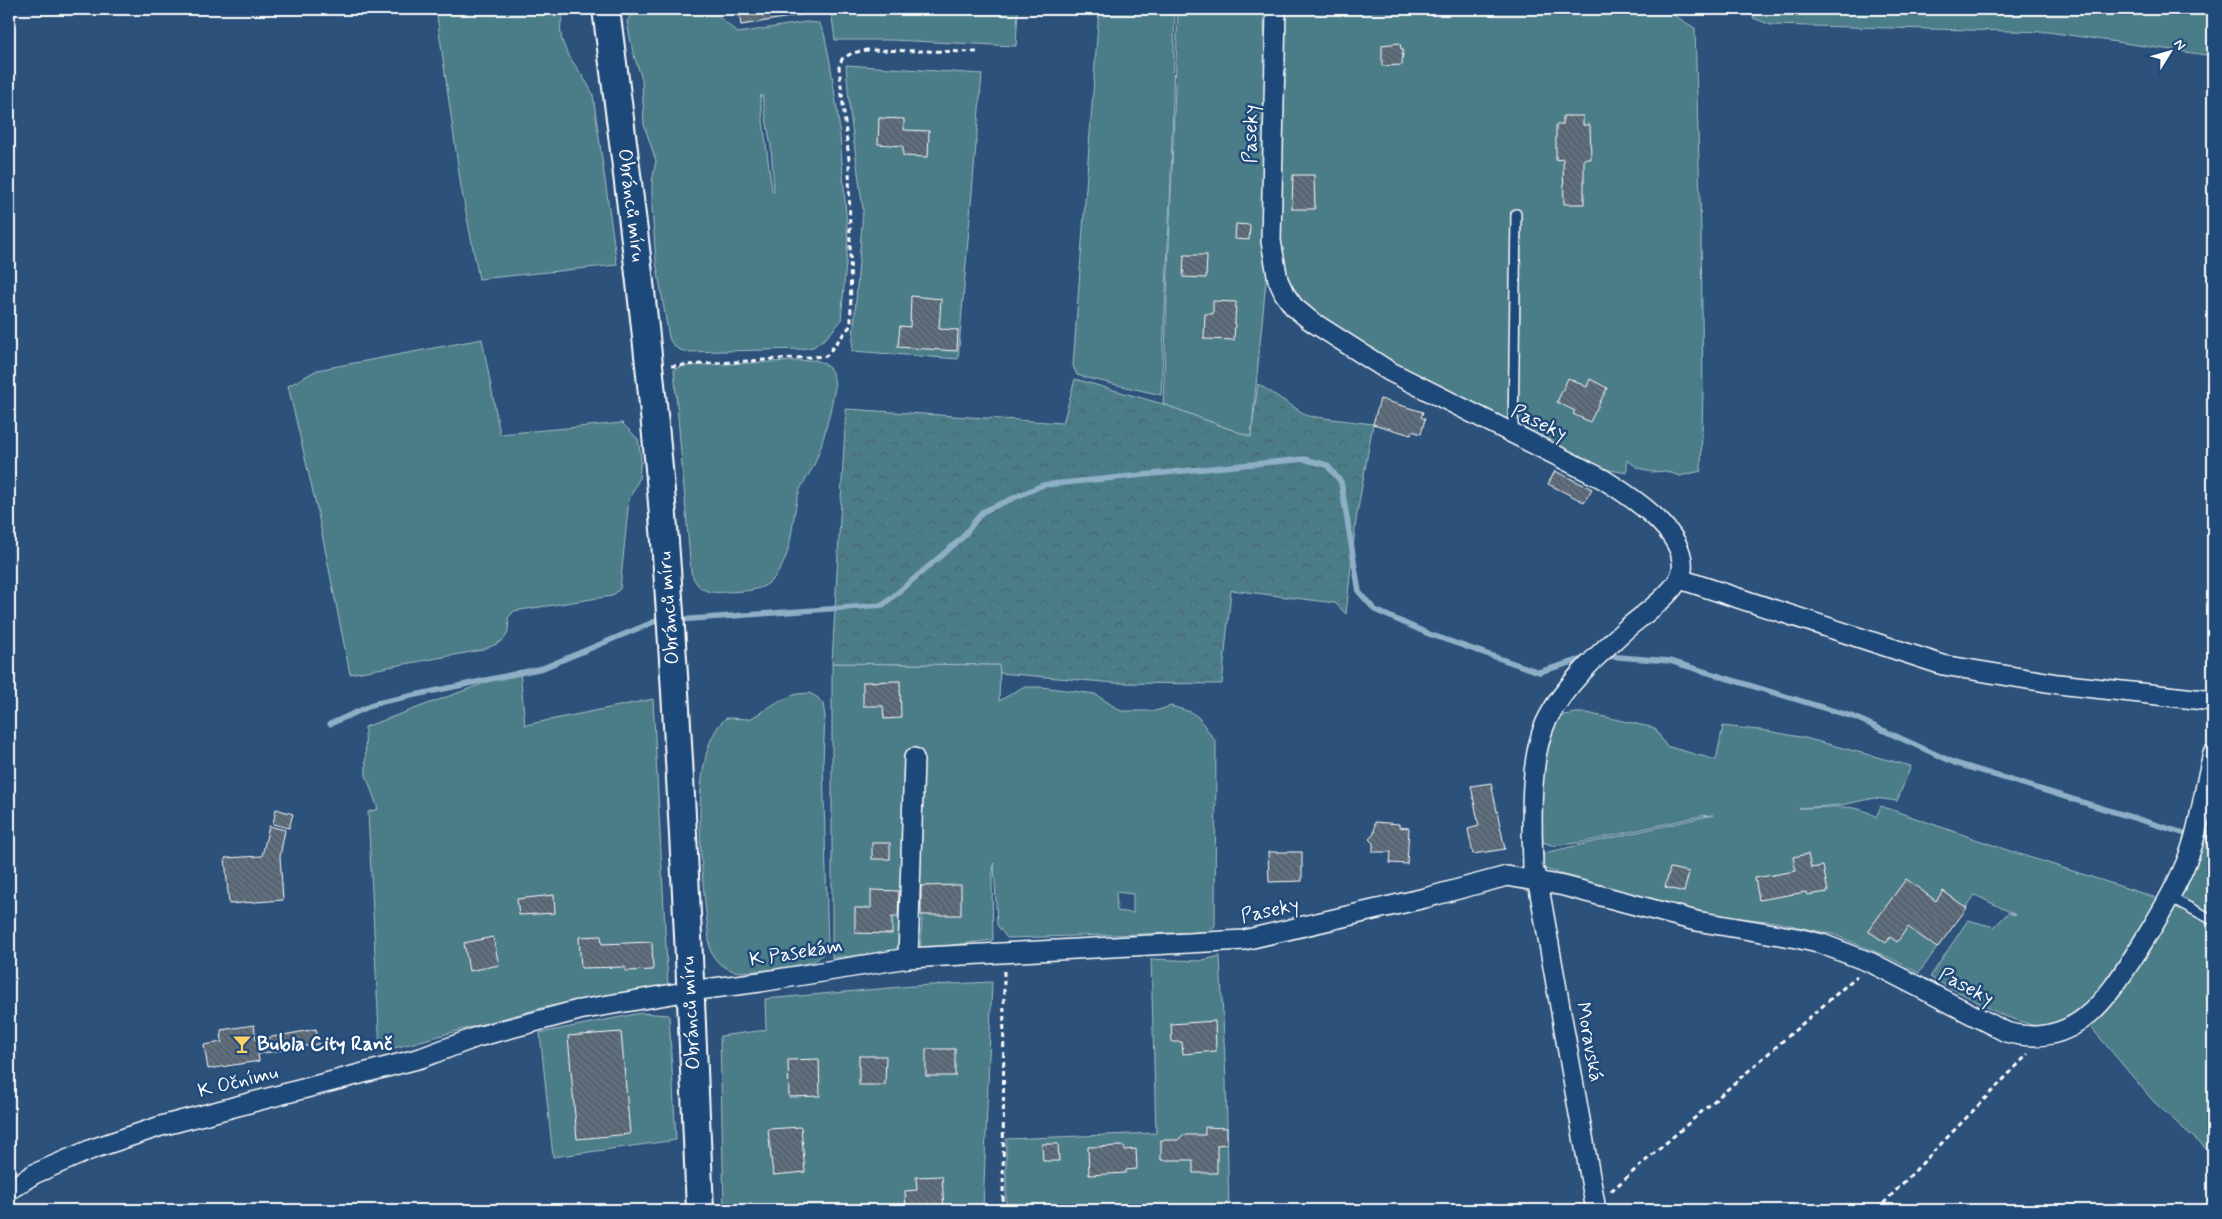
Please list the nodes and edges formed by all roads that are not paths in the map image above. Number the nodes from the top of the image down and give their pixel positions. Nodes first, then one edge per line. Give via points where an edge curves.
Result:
1 (606, 9) edge
2 (1276, 9) edge
3 (1516, 214) dead end
4 (1512, 435) junction
5 (1680, 579) junction
6 (2213, 702) edge
7 (2213, 754) edge
8 (914, 758) dead end
9 (1538, 882) junction
10 (2169, 897) junction
11 (2213, 920) edge
12 (1005, 953) joint
13 (908, 958) junction
14 (690, 991) junction
15 (9, 1190) edge
16 (1596, 1208) edge
17 (700, 1210) edge

1 - 14 main road, Obránců míru via 639,262 667,569
2 - 4 street, Paseky via 1271,241 1284,294 1311,321 1373,361
3 - 4 lane
4 - 5 street, Paseky via 1604,479 1647,509 1677,546 1682,564
5 - 6 street via 1943,665 2058,684
5 - 9 street via 1593,662 1557,703 1546,723 1537,746 1534,769 1533,868
7 - 10 street, Paseky via 2192,846
8 - 13 street
9 - 10 street, Paseky via 1696,921 1805,940 1848,953 2006,1032 2029,1037 2046,1036 2081,1021 2108,997
9 - 12 street, Paseky via 1507,876 1244,940
9 - 16 street, Moravská
10 - 11 lane
12 - 13 street, K Pasekám
13 - 14 street, K Pasekám
14 - 15 street, K Očnímu via 532,1021 421,1058 161,1126 34,1174
14 - 17 main road, Obránců míru

